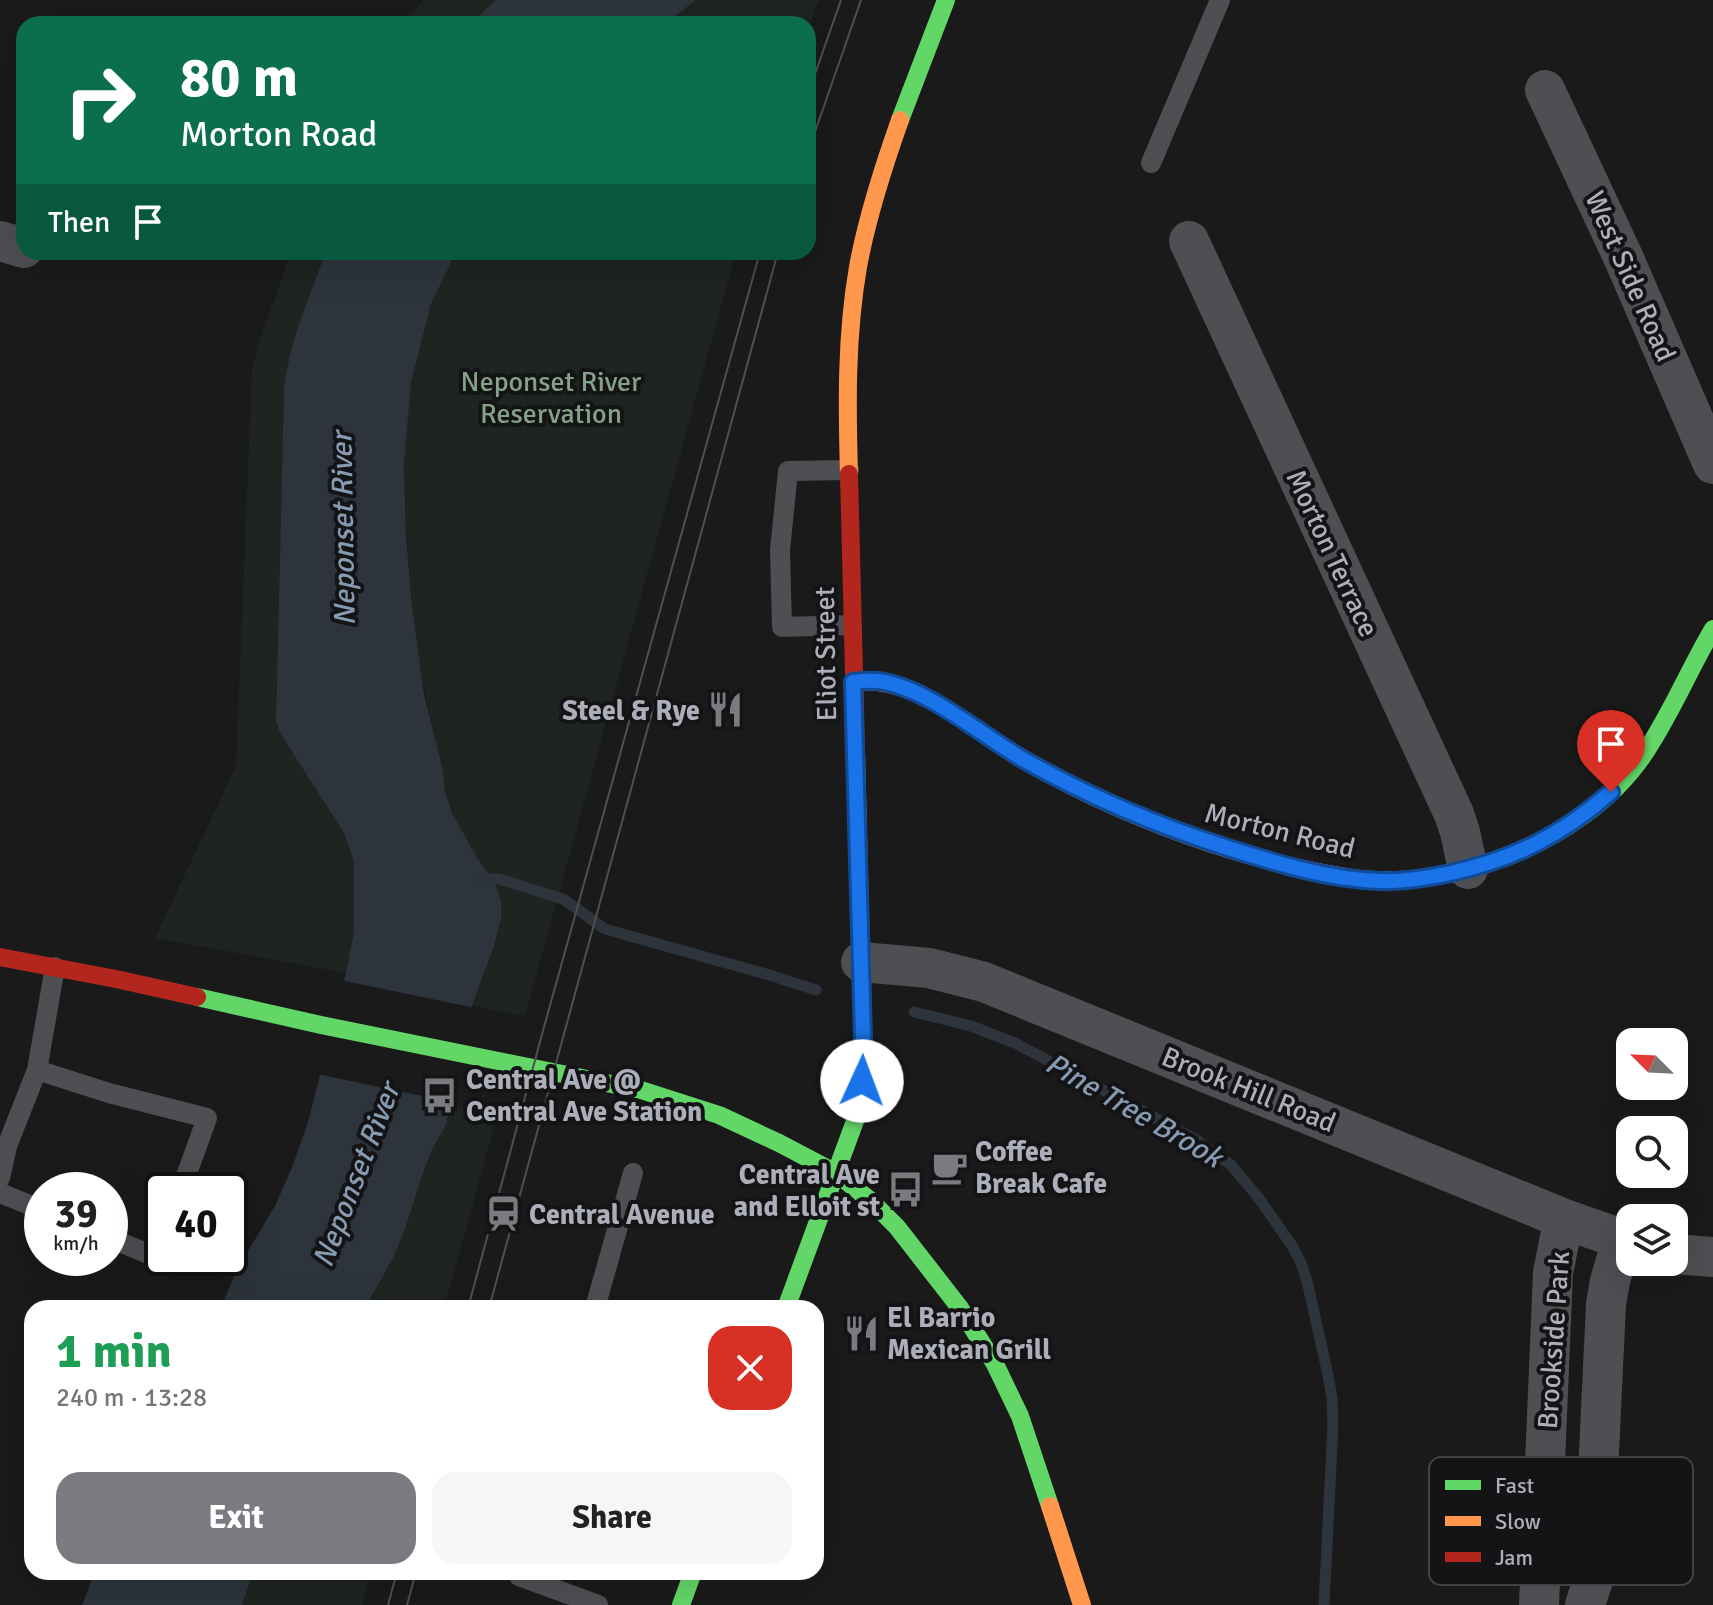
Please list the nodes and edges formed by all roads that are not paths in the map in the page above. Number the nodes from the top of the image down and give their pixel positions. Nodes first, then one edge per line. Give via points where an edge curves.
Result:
1 (946, 0) edge
2 (1220, 0) edge
3 (1545, 90) dead end
4 (1151, 163) dead end
5 (1189, 241) dead end
6 (1713, 464) edge
7 (849, 470) junction
8 (852, 625) junction
9 (1713, 629) edge
10 (853, 682) junction
11 (1468, 869) junction
12 (0, 957) edge
13 (861, 962) junction
14 (55, 967) junction
15 (37, 1070) junction
16 (3, 1147) edge
17 (188, 1172) edge
18 (633, 1173) dead end
19 (836, 1173) junction
20 (0, 1178) edge
21 (0, 1193) edge
22 (24, 1203) edge
23 (1567, 1220) junction
24 (1616, 1237) edge
25 (1688, 1255) edge
26 (1713, 1257) edge
27 (1616, 1266) edge
28 (597, 1300) edge
29 (789, 1300) edge
30 (1545, 1457) edge
31 (1599, 1457) edge
32 (530, 1580) edge
33 (690, 1580) edge
34 (1540, 1585) edge
35 (1591, 1585) edge
36 (598, 1605) edge
37 (681, 1605) edge
38 (1082, 1605) edge
39 (1539, 1605) edge
40 (1585, 1605) edge

1 - 7 street, Eliot Street via 891,146 860,262 847,364
2 - 4 lane
3 - 6 street, West Side Road
5 - 11 street, Morton Terrace via 1454,814
7 - 8 street, Eliot Street
7 - 8 lane via 788,471 780,550 782,627
8 - 10 street, Eliot Street
9 - 11 street, Morton Road via 1659,731 1611,792 1545,840
10 - 11 street, Morton Road via 877,681 913,692 1083,791 1158,824 1245,853 1320,873 1381,881
10 - 13 street, Eliot Street
12 - 14 street
13 - 19 street, Eliot Street via 862,1081 855,1121
13 - 23 street, Brook Hill Road via 929,968 994,986
14 - 15 lane
14 - 19 street via 670,1098 719,1115
15 - 16 lane
15 - 17 lane via 207,1118
16 - 20 lane
18 - 28 lane
19 - 29 street, Eliot Street
19 - 38 street via 897,1227 960,1308 995,1364 1020,1416
21 - 22 lane
23 - 24 street, Brook Hill Road
23 - 30 street, Brookside Park via 1553,1273
25 - 26 street
27 - 31 street, Brookside Park via 1606,1304
32 - 36 lane
33 - 37 street
34 - 39 street, Brookside Park
35 - 40 street, Brookside Park

